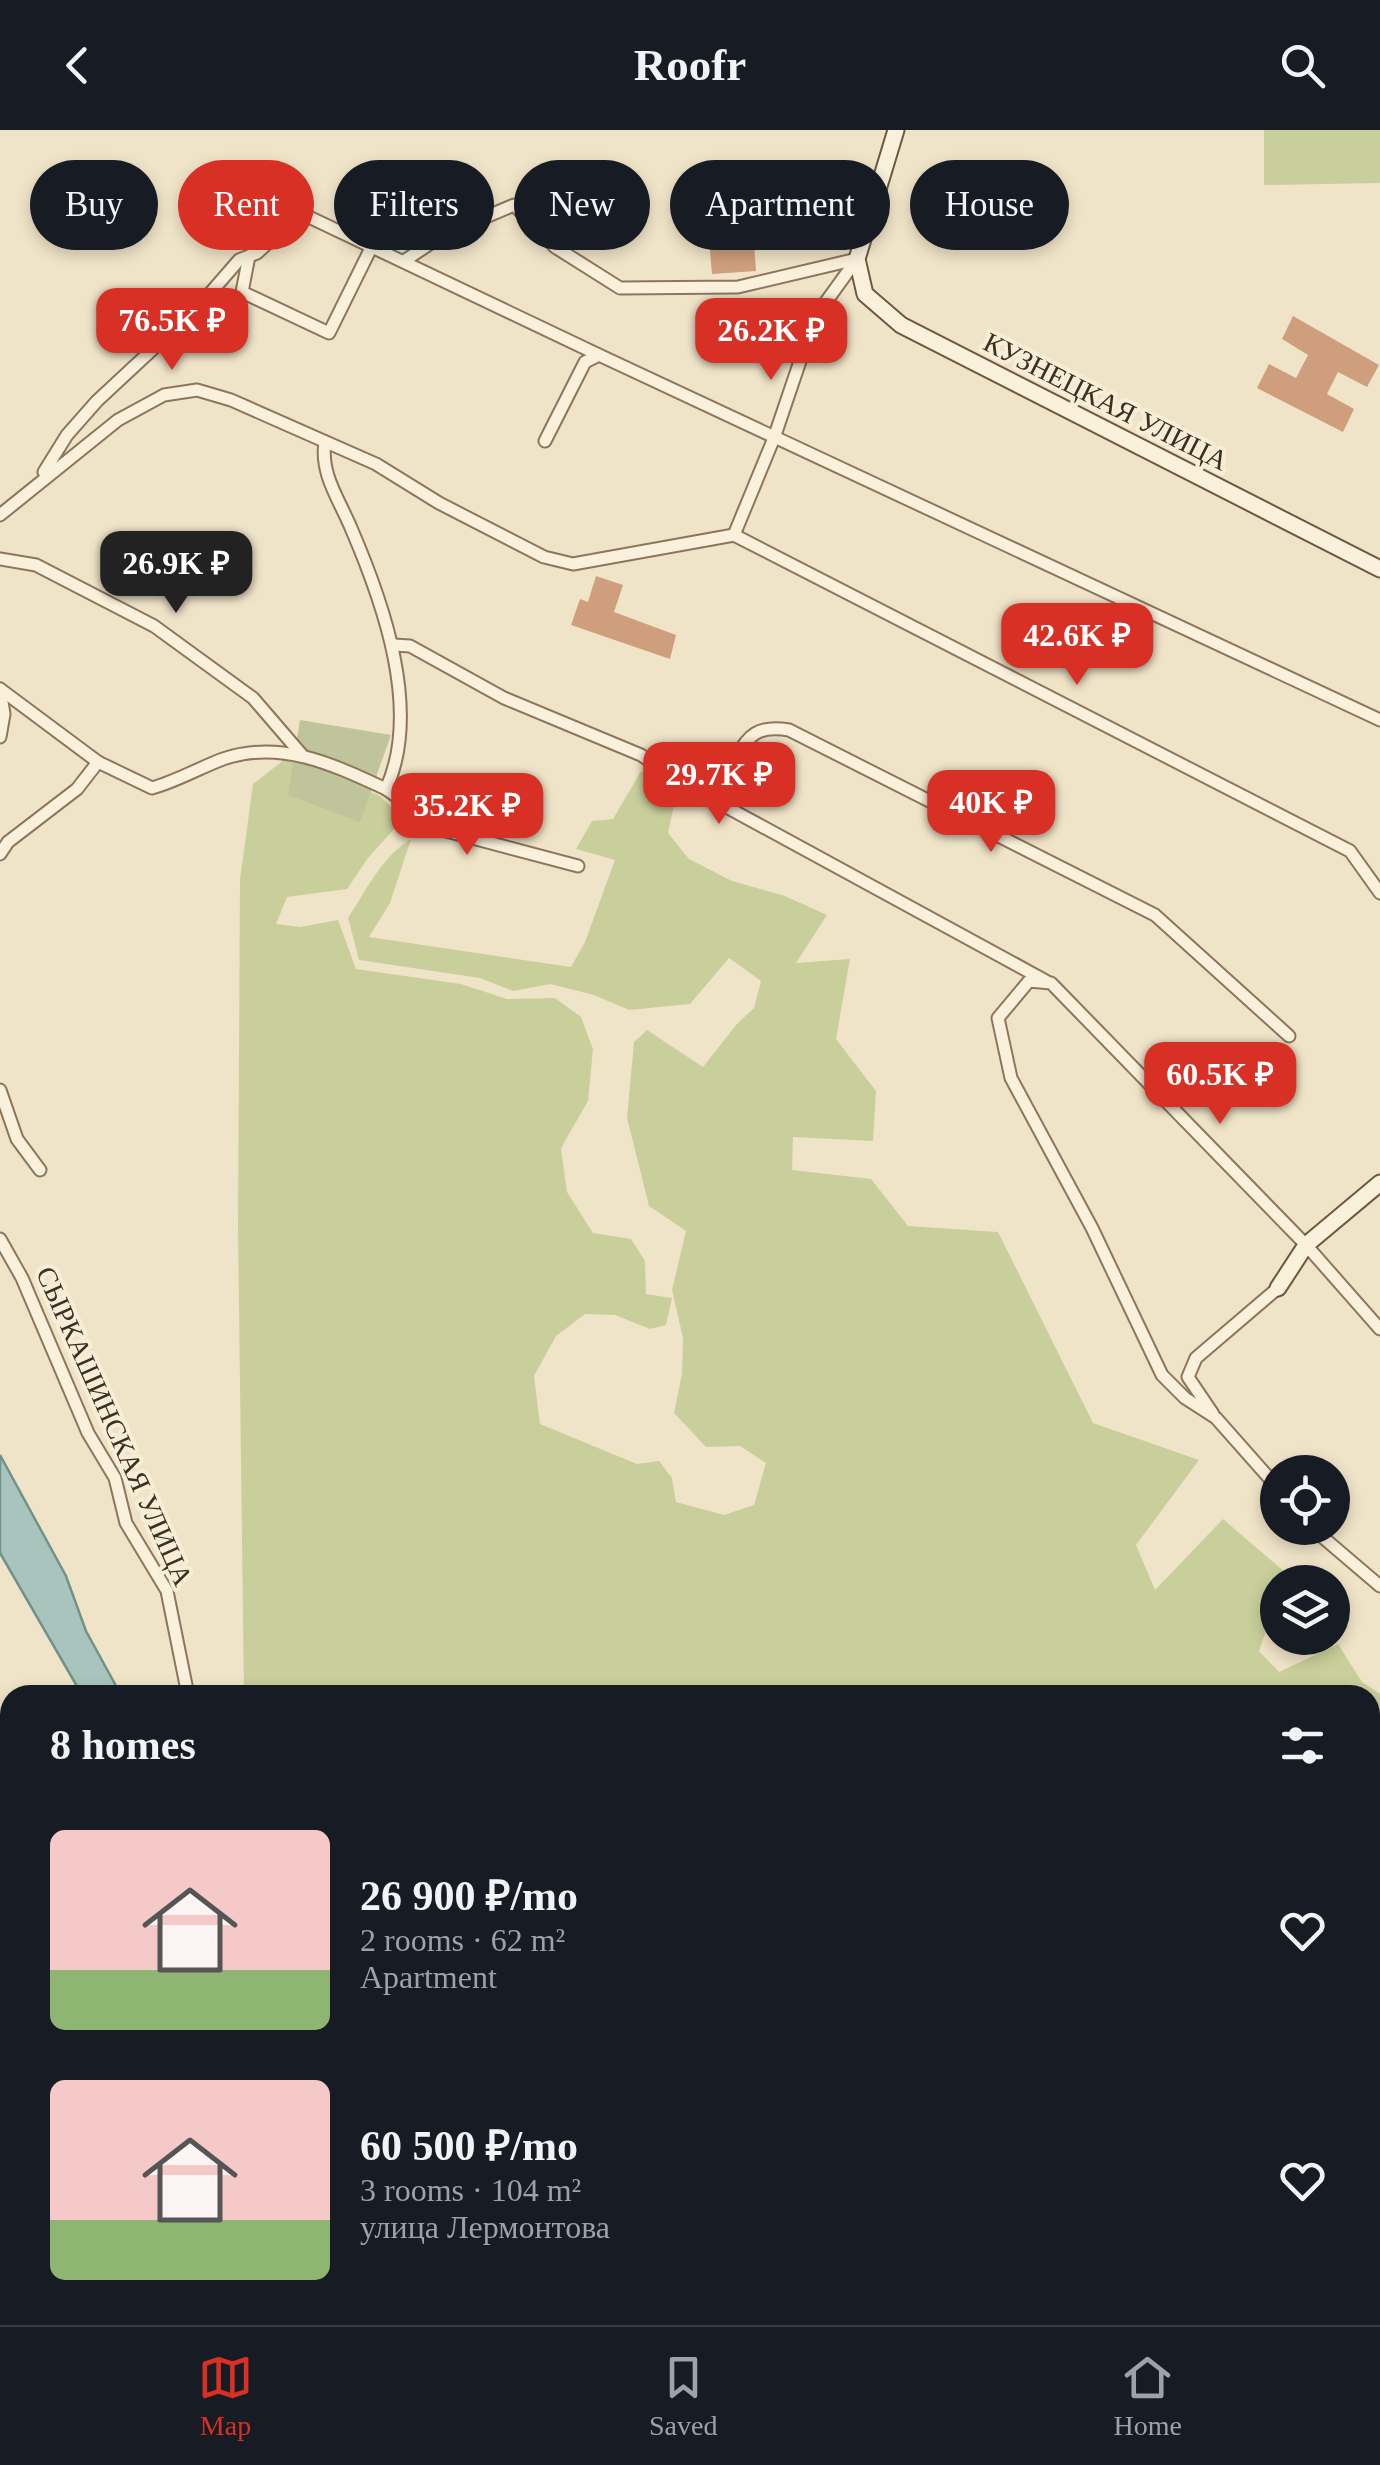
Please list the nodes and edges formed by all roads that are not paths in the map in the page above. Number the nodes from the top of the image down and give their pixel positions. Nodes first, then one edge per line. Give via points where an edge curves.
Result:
1 (896, 130) edge
2 (334, 228) edge
3 (370, 250) edge
4 (381, 250) edge
5 (249, 256) junction
6 (858, 258) junction
7 (404, 261) junction
8 (599, 355) junction
9 (774, 438) junction
10 (545, 441) dead end
11 (325, 442) junction
12 (38, 482) junction
13 (0, 515) edge
14 (734, 535) junction
15 (0, 559) edge
16 (1380, 569) edge
17 (394, 646) junction
18 (0, 689) edge
19 (1380, 720) edge
20 (0, 737) edge
21 (302, 755) junction
22 (98, 762) junction
23 (688, 786) junction
24 (386, 789) junction
25 (0, 854) edge
26 (578, 866) dead end
27 (1380, 893) edge
28 (1051, 983) junction
29 (1289, 1036) dead end
30 (0, 1090) edge
31 (40, 1170) dead end
32 (1379, 1186) edge
33 (0, 1239) edge
34 (1306, 1245) junction
35 (1278, 1288) joint
36 (1380, 1329) edge
37 (1216, 1418) junction
38 (1260, 1468) edge
39 (1332, 1545) edge
40 (1380, 1586) edge
41 (186, 1685) edge

1 - 6 main road
2 - 5 street via 309,216 294,218
3 - 5 street via 330,333 242,292
4 - 7 street
5 - 12 street via 97,401
6 - 7 street via 738,288 620,288 555,248 514,205 443,235
6 - 9 street via 815,317
6 - 16 main road, КУЗНЕЦКАЯ УЛИЦА via 865,294 901,325
7 - 8 street
8 - 9 street
8 - 10 street via 585,362
9 - 14 street
9 - 19 street
11 - 12 street via 197,390 164,395 118,420
11 - 14 street via 544,557 574,564
11 - 17 street via 322,463
12 - 13 street
14 - 27 street via 1350,851
15 - 21 street via 36,566 154,626 254,698
17 - 23 street via 410,646 504,698 642,756
17 - 24 street via 400,733
18 - 20 street
18 - 22 street
21 - 22 street via 275,750 220,760 152,788
21 - 24 street
22 - 25 street via 78,788
23 - 28 street
23 - 29 street via 710,782 750,736 768,726 789,730 1155,914
24 - 26 street via 446,831
28 - 34 street
28 - 37 street via 1029,981 998,1018 1011,1078 1162,1375
30 - 31 street via 17,1138
32 - 34 main road
33 - 41 street, СЫРКАШИНСКАЯ УЛИЦА via 115,1478 126,1523 167,1592
34 - 35 main road
34 - 36 street
35 - 37 street via 1196,1358 1188,1377
37 - 38 street
39 - 40 street

